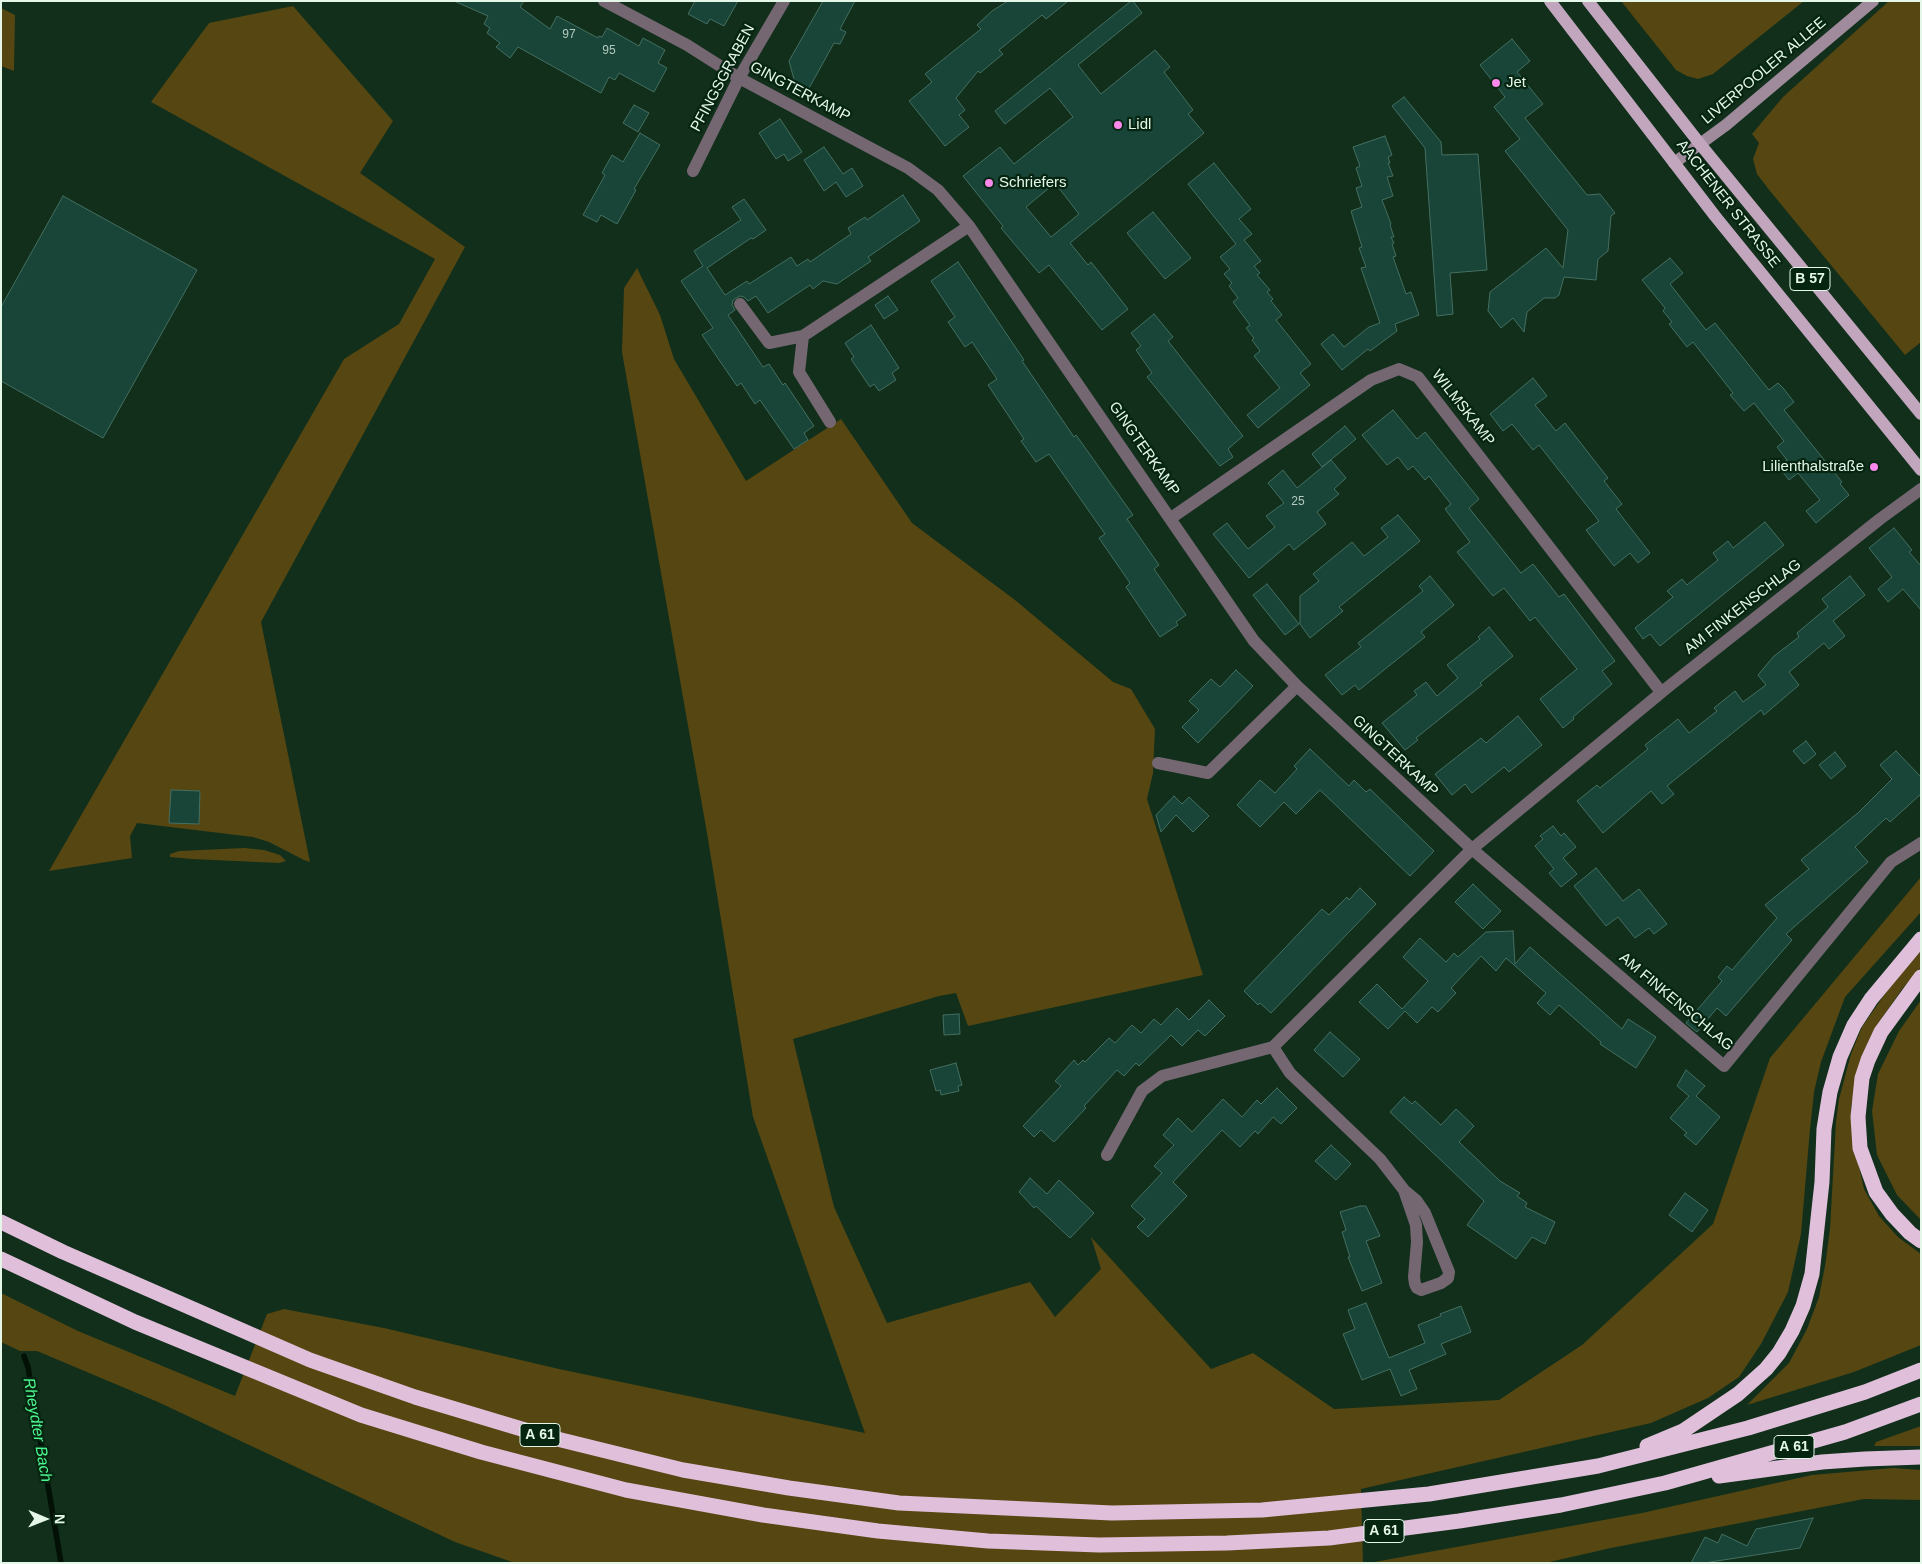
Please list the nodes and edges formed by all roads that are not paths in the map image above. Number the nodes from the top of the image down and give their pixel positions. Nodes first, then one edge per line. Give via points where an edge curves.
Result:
1 (604, 1) edge
2 (784, 1) edge
3 (1550, 1) edge
4 (1588, 1) edge
5 (1873, 1) edge
6 (739, 78) junction
7 (1700, 144) junction
8 (1674, 163) junction
9 (693, 171) dead end
10 (969, 226) junction
11 (740, 304) dead end
12 (802, 336) junction
13 (1921, 414) edge
14 (830, 422) dead end
15 (1921, 470) edge
16 (1921, 489) edge
17 (1171, 518) junction
18 (1297, 686) junction
19 (1661, 692) junction
20 (1158, 763) dead end
21 (1921, 843) edge
22 (1472, 849) junction
23 (1921, 939) edge
24 (1921, 977) edge
25 (1273, 1047) junction
26 (1106, 1156) dead end
27 (1404, 1190) junction
28 (1, 1222) edge
29 (1921, 1241) edge
30 (1, 1259) edge
31 (1921, 1370) edge
32 (1921, 1404) edge
33 (1921, 1458) edge
34 (1598, 1466) junction
35 (1665, 1483) junction

1 - 6 street, GINGTERKAMP via 687,45
2 - 6 street, PFINGSGRABEN
3 - 8 main road, AACHENER STRASSE / B 57
4 - 7 main road, AACHENER STRASSE / B 57
5 - 7 street, LIVERPOOLER ALLEE
6 - 9 street, PFINGSGRABEN
6 - 10 street, GINGTERKAMP via 908,168 938,190
7 - 8 street, LIVERPOOLER ALLEE
7 - 13 main road, AACHENER STRASSE / B 57
8 - 15 main road, AACHENER STRASSE / B 57
10 - 12 street
10 - 17 street, GINGTERKAMP
11 - 12 street via 769,343
12 - 14 street via 799,372
16 - 19 street, AM FINKENSCHLAG
17 - 18 street, GINGTERKAMP via 1254,641
17 - 19 street, WILMSKAMP via 1372,380 1400,369 1418,377
18 - 20 street via 1208,772
18 - 22 street, GINGTERKAMP
19 - 22 street, AM FINKENSCHLAG
21 - 22 street, AM FINKENSCHLAG via 1891,862 1724,1066
22 - 25 street, AM FINKENSCHLAG
23 - 34 highway via 1871,999 1854,1025 1840,1057 1824,1129 1812,1274 1803,1306 1779,1353 1754,1382 1683,1431
24 - 29 highway via 1881,1032 1868,1060 1862,1078 1858,1117 1860,1148 1876,1192 1892,1214
25 - 26 street via 1162,1076 1142,1091
25 - 27 street via 1290,1073 1380,1159
27 - 27 street via 1425,1213 1449,1272 1448,1278 1441,1283 1421,1290 1417,1288 1414,1277 1416,1226
28 - 34 highway, A 61 via 310,1360 415,1398 545,1436 683,1470 789,1488 899,1503 1022,1510 1262,1510 1429,1494
30 - 35 highway, A 61 via 135,1322 361,1415 481,1452 626,1490 763,1515 878,1531 988,1541 1099,1546 1329,1538 1560,1505
31 - 34 highway, A 61 via 1865,1392 1748,1428
32 - 35 highway, A 61 via 1845,1432
33 - 35 highway via 1822,1462

